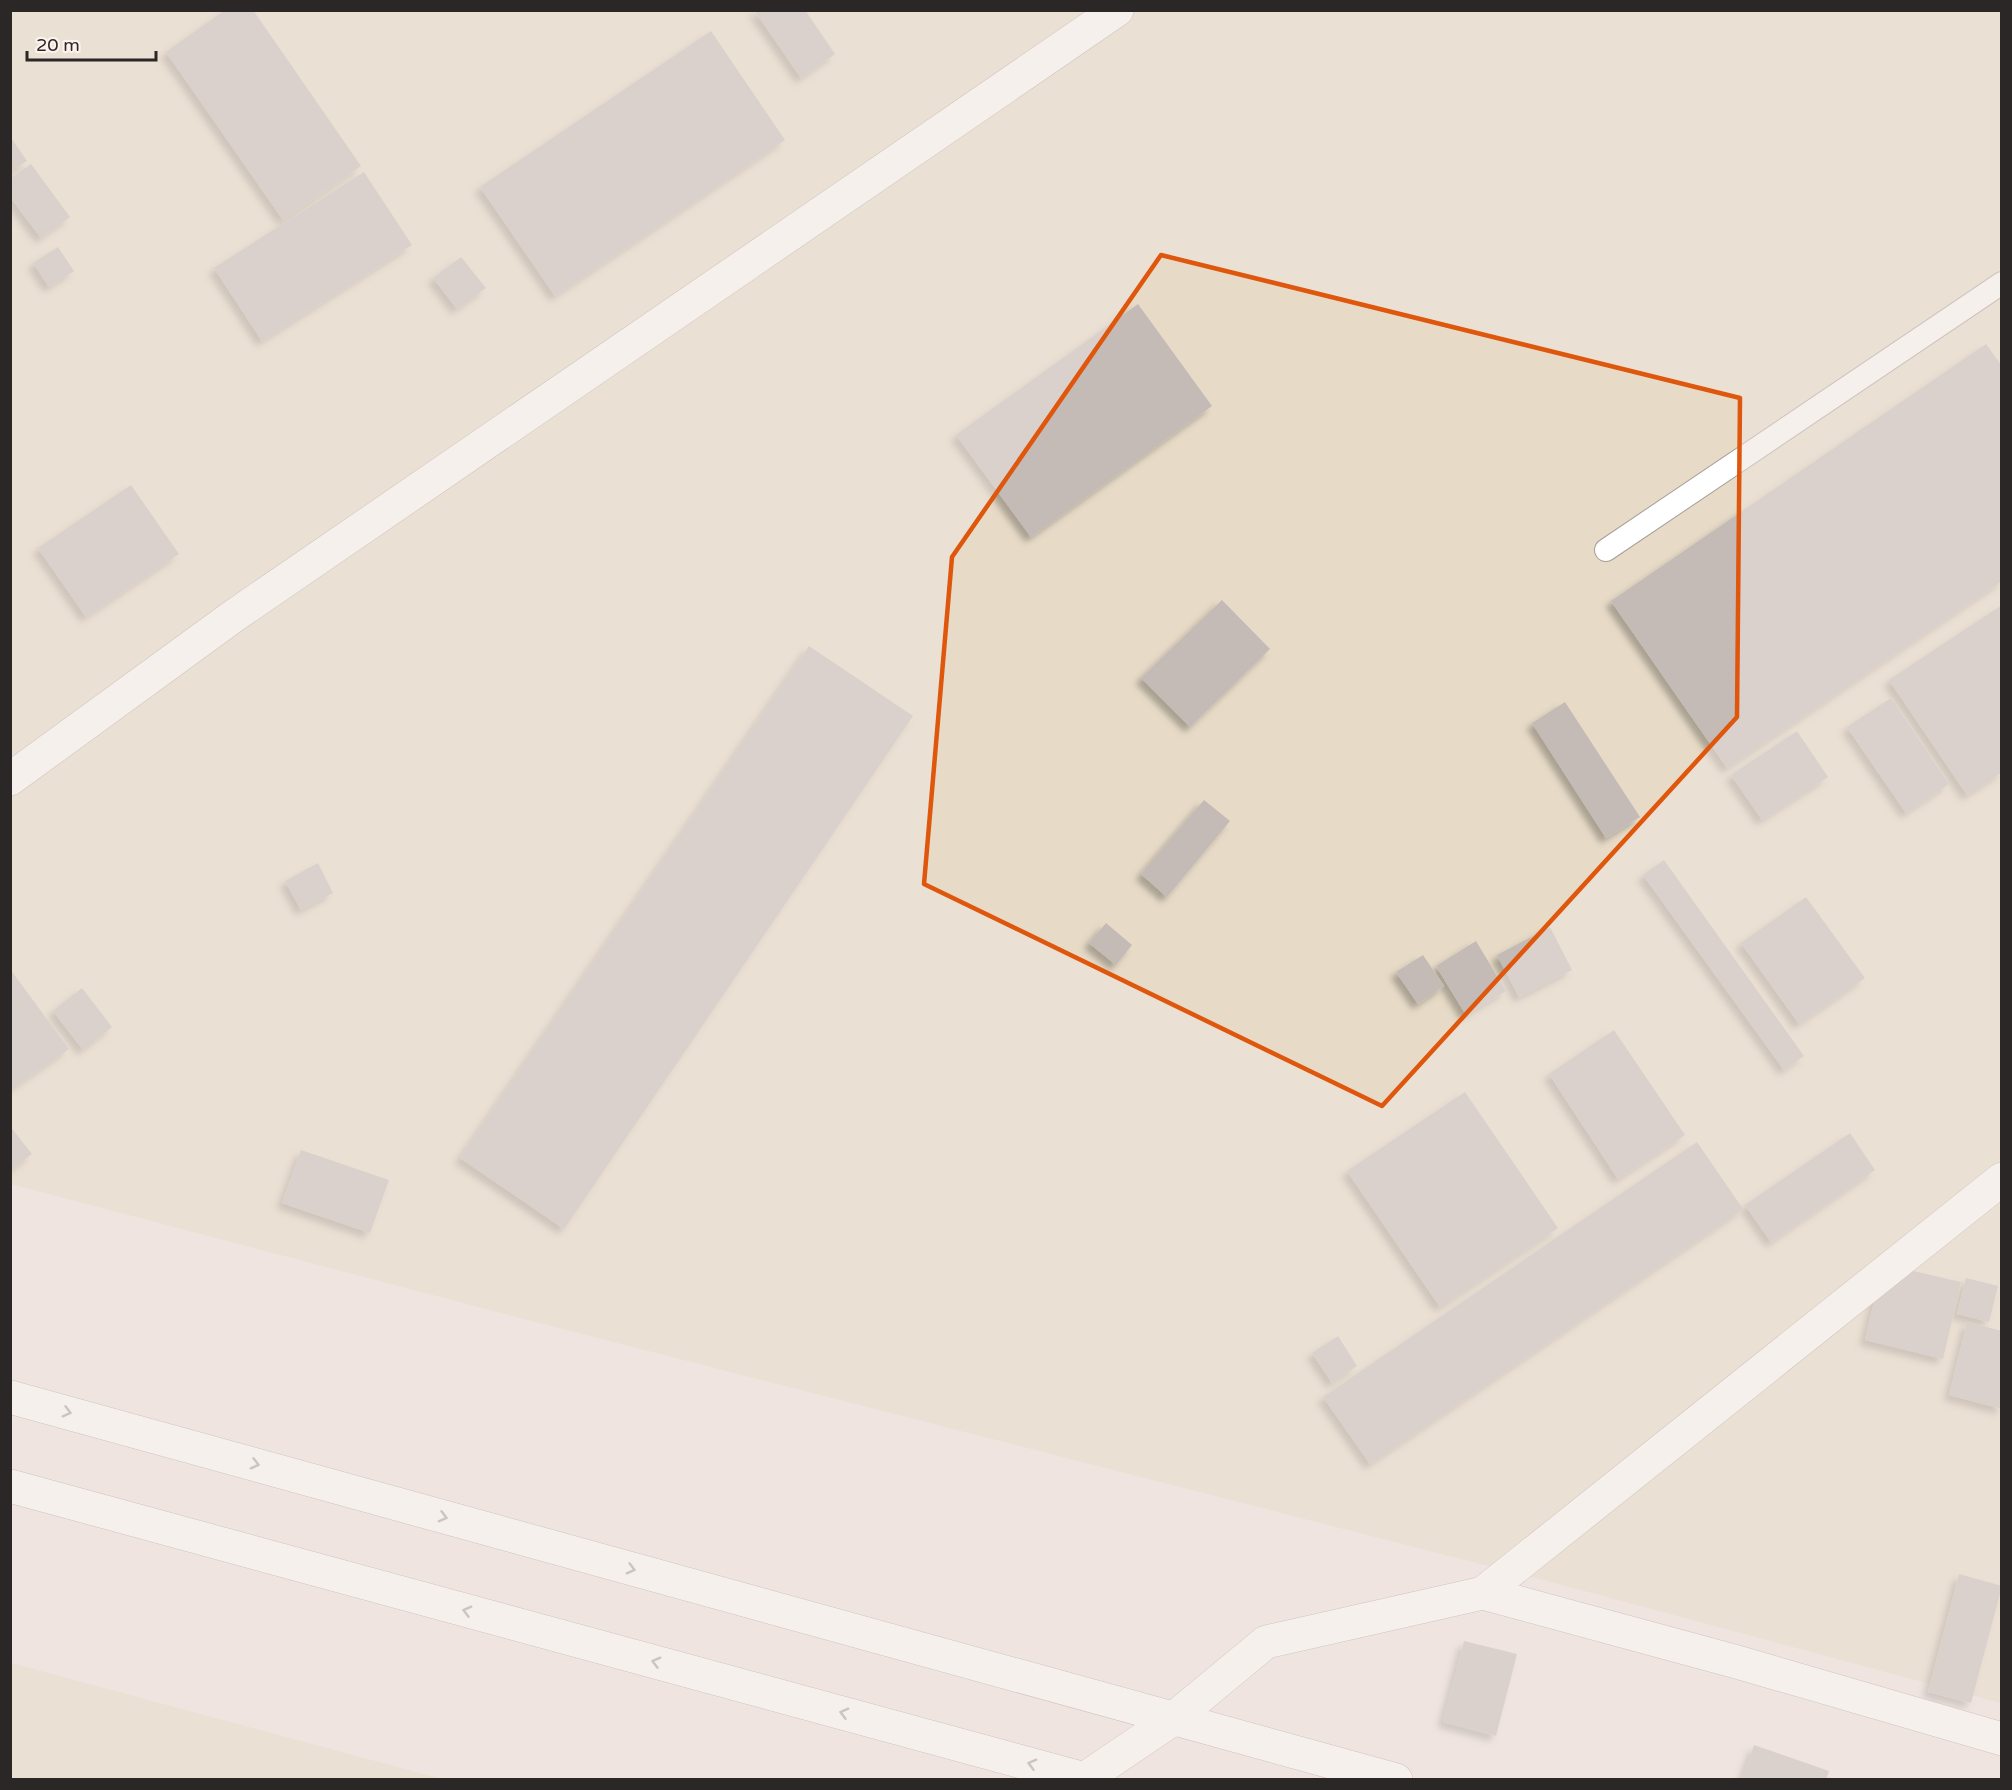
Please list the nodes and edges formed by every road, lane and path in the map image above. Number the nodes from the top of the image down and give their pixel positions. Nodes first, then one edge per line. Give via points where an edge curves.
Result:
1 (1117, 10) edge
2 (2001, 283) edge
3 (1606, 550) dead end
4 (10, 779) edge
5 (2001, 1179) edge
6 (10, 1397) edge
7 (10, 1486) edge
8 (1483, 1593) junction
9 (1173, 1719) junction
10 (2001, 1739) edge
11 (1085, 1779) edge
12 (1396, 1779) edge

1 - 4 main road via 235,615
2 - 3 lane
5 - 8 main road
6 -> 9 main road
11 -> 7 main road
8 - 9 main road via 1266,1642
8 - 10 main road
9 - 11 main road
9 - 12 main road

